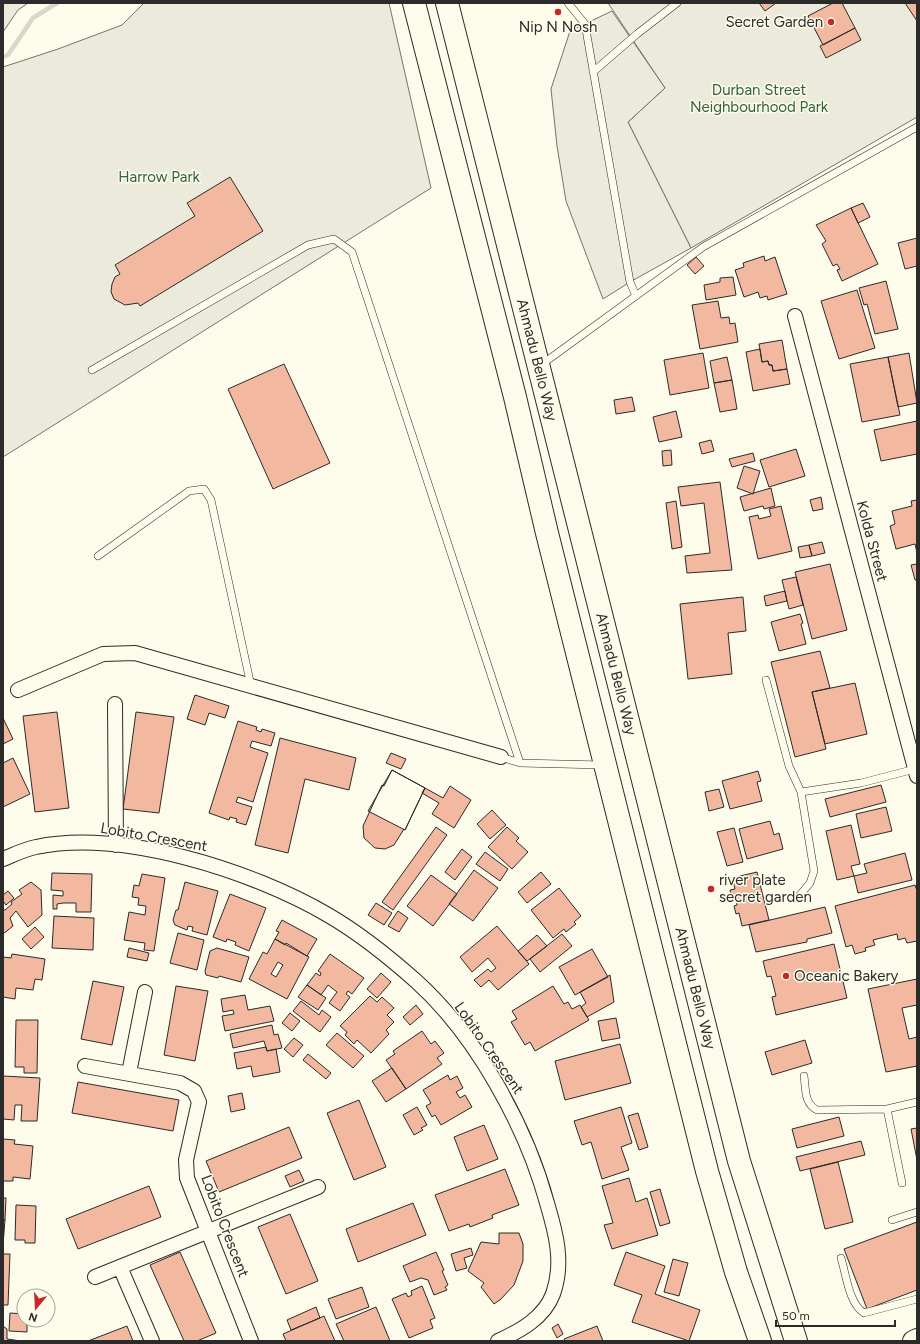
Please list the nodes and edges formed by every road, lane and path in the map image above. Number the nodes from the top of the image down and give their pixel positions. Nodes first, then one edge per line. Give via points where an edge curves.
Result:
1 (414, 3) edge
2 (448, 3) edge
3 (568, 3) edge
4 (677, 3) edge
5 (593, 72) junction
6 (917, 127) edge
7 (636, 296) junction
8 (795, 316) dead end
9 (539, 366) junction
10 (92, 370) dead end
11 (98, 556) dead end
12 (766, 680) dead end
13 (251, 686) junction
14 (18, 690) dead end
15 (115, 704) dead end
16 (501, 757) joint
17 (520, 763) junction
18 (604, 765) junction
19 (916, 772) edge
20 (801, 792) junction
21 (116, 845) junction
22 (3, 859) edge
23 (799, 896) dead end
24 (145, 992) dead end
25 (85, 1066) dead end
26 (129, 1073) junction
27 (804, 1076) dead end
28 (917, 1102) edge
29 (887, 1109) junction
30 (902, 1183) dead end
31 (318, 1187) dead end
32 (917, 1212) edge
33 (892, 1220) dead end
34 (209, 1231) junction
35 (840, 1258) dead end
36 (120, 1267) junction
37 (95, 1277) dead end
38 (917, 1299) edge
39 (917, 1339) edge
40 (152, 1341) edge
41 (251, 1341) edge
42 (498, 1341) edge
43 (760, 1341) edge
44 (796, 1341) edge
45 (913, 1341) edge

1 - 18 main road, Ahmadu Bello Way via 513,390
2 - 9 main road, Ahmadu Bello Way
3 - 5 lane via 585,24
4 - 5 lane via 636,34
5 - 7 lane via 630,282
6 - 7 lane via 703,247
7 - 9 lane
8 - 19 street, Kolda Street
9 - 44 main road, Ahmadu Bello Way via 739,1161
10 - 17 lane via 308,245 334,239 352,252
11 - 13 lane via 189,491 204,489 211,500
12 - 20 lane via 789,766
13 - 14 street via 135,653 104,654
13 - 16 street
15 - 21 street
16 - 17 lane
17 - 18 lane
18 - 43 main road, Ahmadu Bello Way via 707,1171 736,1272
19 - 20 lane
20 - 23 lane via 814,871 810,883
21 - 22 street, Lobito Crescent via 70,843 34,847
21 - 42 street, Lobito Crescent via 167,853 211,864 265,884 327,915 371,944 417,982 452,1020 486,1067 515,1117 540,1176 557,1238 558,1266 553,1294 541,1314 515,1334
24 - 26 street
25 - 26 street, Lobito Crescent
26 - 34 street, Lobito Crescent via 180,1084 194,1091 199,1102 186,1160 187,1178
27 - 29 lane via 807,1099 810,1106 817,1110
28 - 29 lane
29 - 30 lane
31 - 34 street
32 - 33 lane
34 - 36 street
34 - 41 street, Lobito Crescent
35 - 38 lane via 853,1298 859,1310 864,1313
36 - 37 street
36 - 40 street
39 - 45 main road

